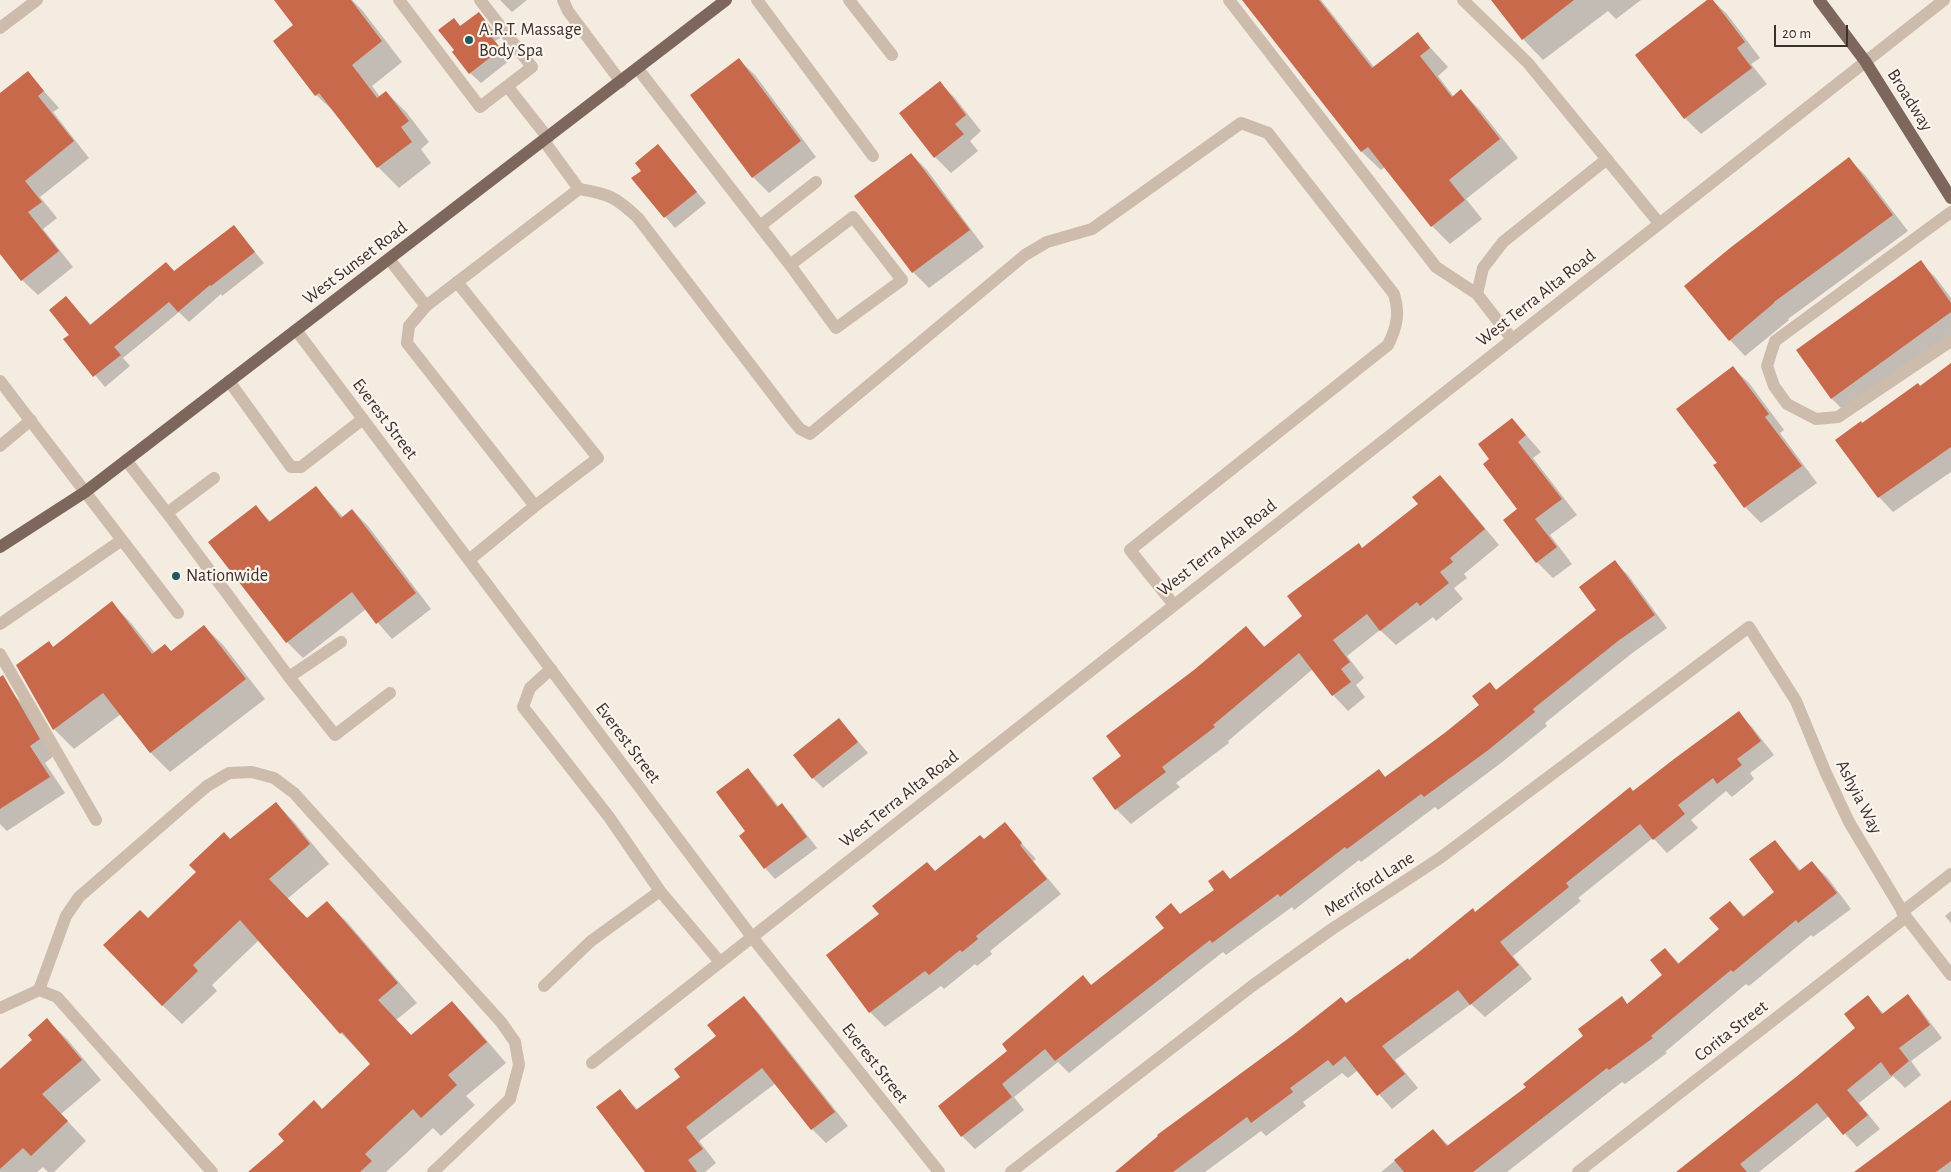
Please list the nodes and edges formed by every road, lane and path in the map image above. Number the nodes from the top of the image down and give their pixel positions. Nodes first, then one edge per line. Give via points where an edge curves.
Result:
1 (37, 0) edge
2 (399, 0) edge
3 (480, 0) edge
4 (563, 0) edge
5 (726, 0) edge
6 (757, 0) edge
7 (850, 0) edge
8 (1229, 0) edge
9 (1462, 0) edge
10 (1819, 0) edge
11 (1944, 0) edge
12 (0, 28) edge
13 (892, 55) dead end
14 (1865, 61) junction
15 (638, 69) junction
16 (621, 82) junction
17 (507, 86) junction
18 (546, 139) junction
19 (873, 156) dead end
20 (1606, 158) junction
21 (816, 182) dead end
22 (579, 189) junction
23 (1951, 198) edge
24 (1951, 212) edge
25 (1659, 223) junction
26 (760, 226) junction
27 (389, 259) junction
28 (790, 265) junction
29 (457, 282) junction
30 (1477, 294) junction
31 (426, 306) junction
32 (296, 330) junction
33 (1512, 339) junction
34 (1951, 341) edge
35 (0, 381) edge
36 (229, 381) junction
37 (363, 419) junction
38 (30, 420) junction
39 (0, 446) edge
40 (126, 460) junction
41 (214, 478) dead end
42 (85, 492) junction
43 (535, 506) junction
44 (167, 513) junction
45 (122, 540) junction
46 (0, 547) edge
47 (469, 560) junction
48 (1174, 605) junction
49 (178, 613) dead end
50 (0, 624) edge
51 (1749, 627) joint
52 (342, 642) dead end
53 (0, 654) edge
54 (551, 669) junction
55 (289, 677) junction
56 (390, 693) dead end
57 (96, 820) dead end
58 (1951, 874) edge
59 (660, 891) junction
60 (1904, 914) junction
61 (752, 937) junction
62 (720, 962) junction
63 (1951, 975) edge
64 (544, 986) dead end
65 (39, 990) junction
66 (0, 1008) edge
67 (592, 1063) dead end
68 (212, 1172) edge
69 (433, 1172) edge
70 (939, 1172) edge
71 (1011, 1172) edge
72 (1578, 1172) edge

1 - 12 street
2 - 17 street via 480,107
3 - 17 street via 532,67
4 - 16 street via 568,12
5 - 15 main road, West Sunset Road
6 - 19 street
7 - 13 street
8 - 30 street via 1436,267
9 - 20 street via 1528,63
10 - 14 main road, Broadway
11 - 14 street, West Terra Alta Road
14 - 23 main road, Broadway
14 - 25 street, West Terra Alta Road
15 - 16 main road, West Sunset Road
15 - 26 street
16 - 18 main road, West Sunset Road
17 - 18 street
18 - 22 street
18 - 27 main road, West Sunset Road
20 - 25 street
20 - 30 street via 1503,242 1483,268
21 - 26 street
22 - 29 street
22 - 48 street via 600,192 620,201 638,218 791,418 800,429 810,434 1025,255 1046,242 1092,229 1240,123 1268,133 1394,294 1398,319 1388,345 1130,550
24 - 34 street via 1775,341 1767,366 1774,386 1787,404 1816,419 1838,417
25 - 33 street, West Terra Alta Road
26 - 28 street
27 - 31 street
27 - 32 main road, West Sunset Road
28 - 28 street via 836,328 902,280 853,216
29 - 31 street
29 - 43 street via 598,458
30 - 33 street
31 - 43 street via 410,326 407,343
32 - 36 main road, West Sunset Road
32 - 37 street, Everest Street
33 - 48 street, West Terra Alta Road
35 - 38 street
36 - 37 street via 291,467 301,467
36 - 40 main road, West Sunset Road
37 - 47 street, Everest Street
38 - 39 street
38 - 42 street
40 - 42 main road, West Sunset Road
40 - 44 street
41 - 44 street
42 - 45 street
42 - 46 main road, West Sunset Road
43 - 47 street
44 - 55 street
45 - 49 street
45 - 50 street
47 - 54 street, Everest Street
48 - 61 street, West Terra Alta Road
51 - 60 street, Ashyia Way via 1796,701 1849,822
51 - 71 street, Merriford Lane via 1440,858 1252,986
52 - 55 street
53 - 57 street
54 - 59 street via 530,688 522,708 609,817
54 - 61 street, Everest Street
55 - 56 street via 335,735
58 - 60 street, Corita Street
59 - 62 street
59 - 64 street via 591,941
60 - 63 street, Ashyia Way
60 - 72 street, Corita Street
61 - 62 street, West Terra Alta Road
61 - 70 street, Everest Street
62 - 67 street, West Terra Alta Road
65 - 66 street
65 - 68 street via 57,997
65 - 69 street via 66,916 80,896 207,786 229,773 252,772 274,778 294,792 501,1022 515,1042 519,1065 510,1099

